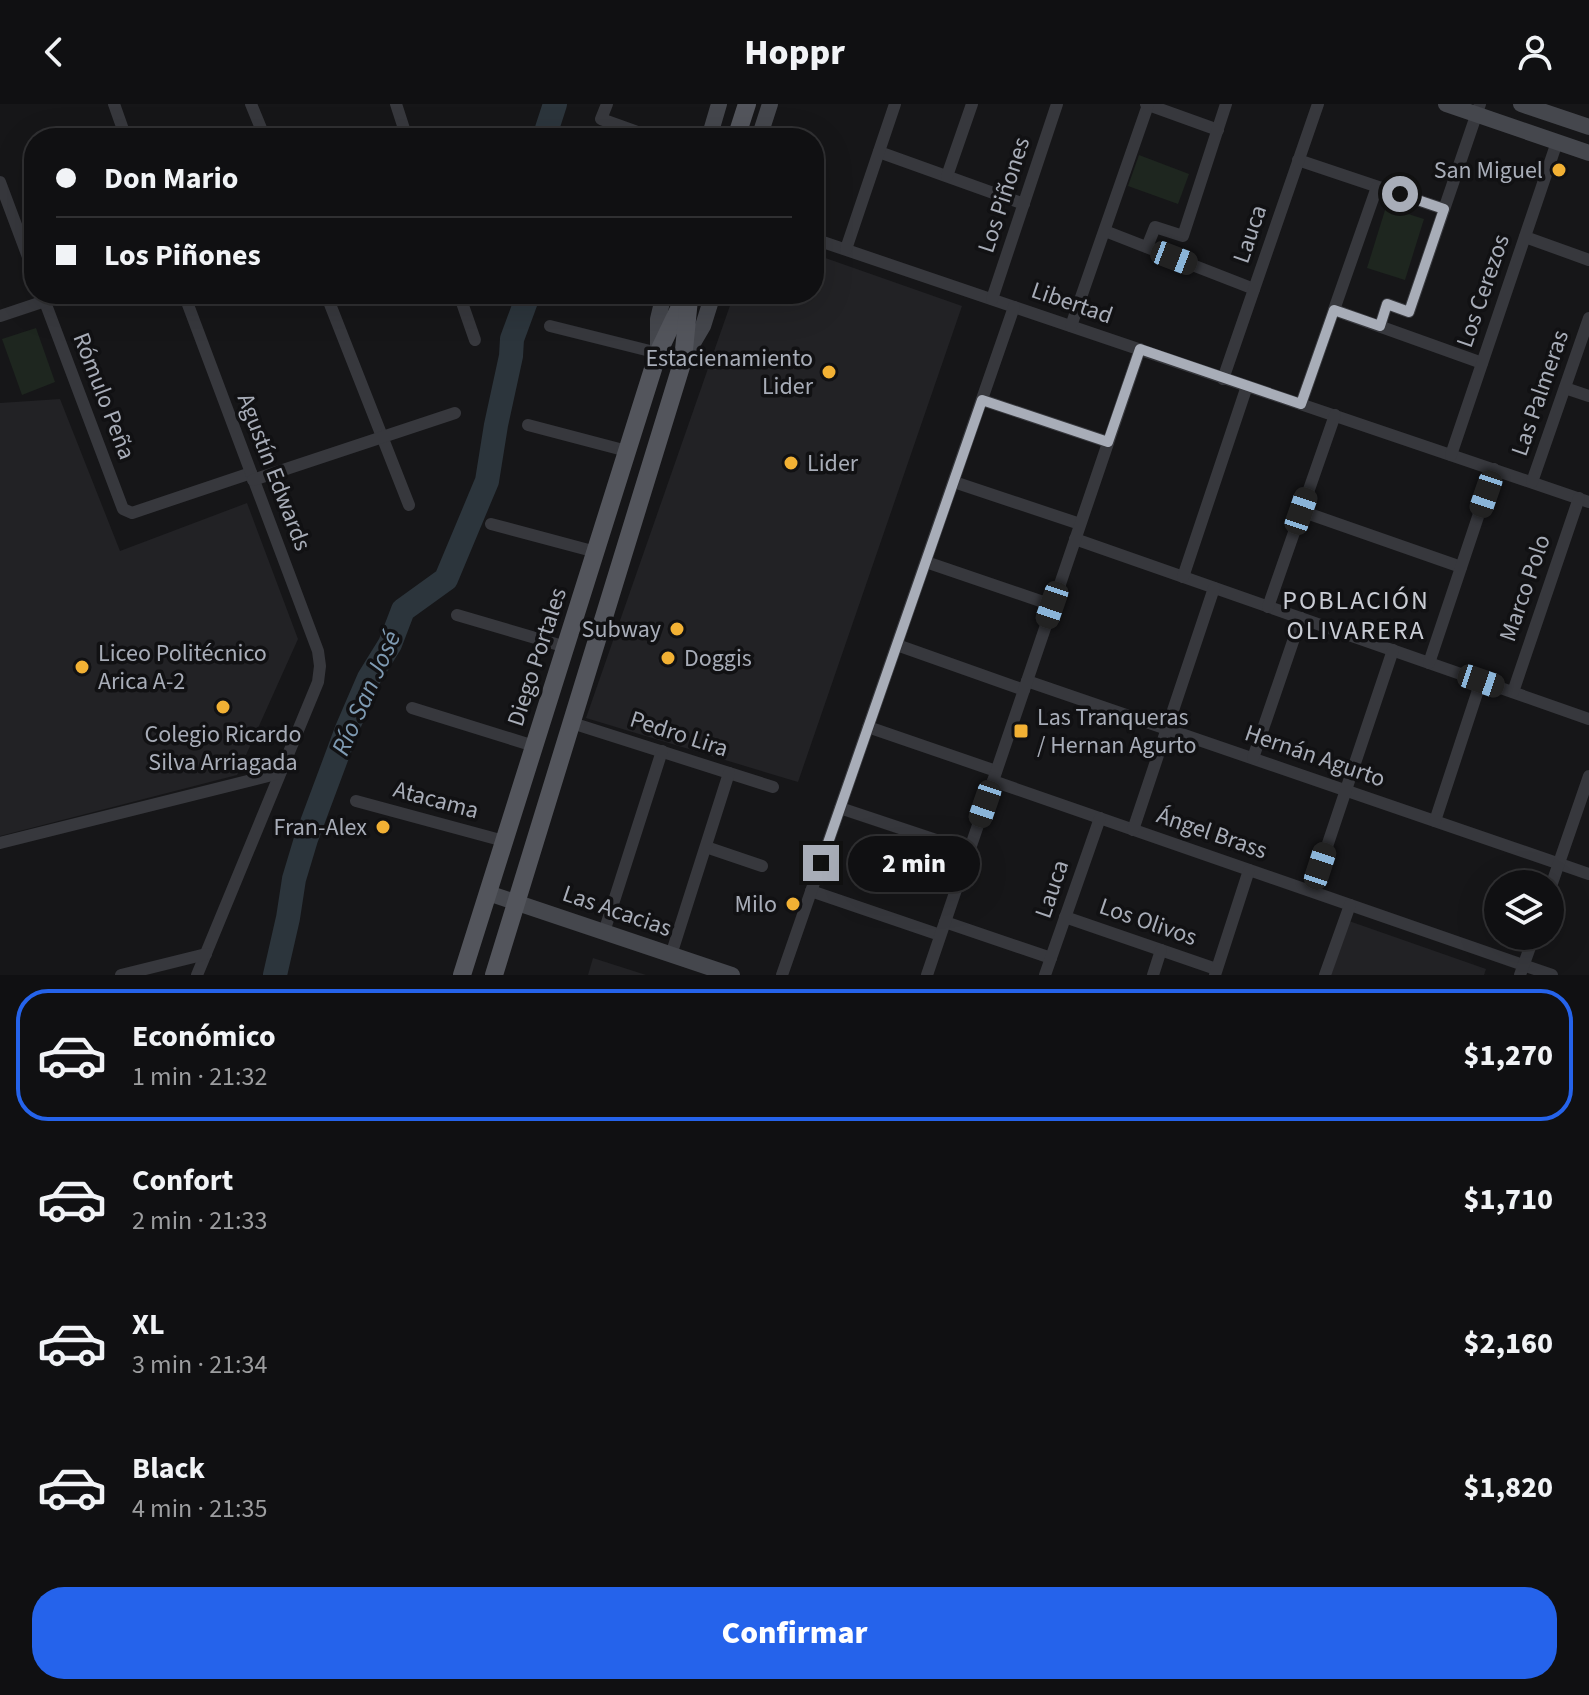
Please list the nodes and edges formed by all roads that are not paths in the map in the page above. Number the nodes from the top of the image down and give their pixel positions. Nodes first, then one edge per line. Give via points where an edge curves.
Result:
1 (114, 104) edge
2 (251, 104) edge
3 (396, 104) edge
4 (607, 104) edge
5 (719, 104) edge
6 (747, 104) edge
7 (770, 104) edge
8 (895, 104) edge
9 (972, 104) edge
10 (1057, 104) edge
11 (1147, 104) edge
12 (1226, 104) edge
13 (1318, 104) edge
14 (1446, 104) edge
15 (1521, 104) edge
16 (1548, 108) edge
17 (1478, 109) edge
18 (1589, 127) edge
19 (122, 128) edge
20 (261, 128) edge
21 (404, 128) edge
22 (626, 128) edge
23 (712, 128) edge
24 (739, 128) edge
25 (762, 128) edge
26 (1218, 130) junction
27 (1557, 142) junction
28 (879, 152) junction
29 (1589, 153) edge
30 (1298, 160) junction
31 (947, 176) junction
32 (0, 182) edge
33 (1377, 187) junction
34 (1024, 204) junction
35 (1444, 209) junction
36 (1105, 231) junction
37 (1525, 237) junction
38 (824, 242) edge
39 (24, 246) edge
40 (1147, 247) junction
41 (846, 249) junction
42 (1589, 260) edge
43 (1254, 289) junction
44 (992, 299) junction
45 (29, 304) edge
46 (45, 304) edge
47 (188, 304) edge
48 (330, 304) edge
49 (462, 304) edge
50 (662, 304) edge
51 (683, 304) edge
52 (687, 304) edge
53 (710, 304) edge
54 (1014, 307) junction
55 (1334, 310) junction
56 (0, 316) edge
57 (1589, 318) edge
58 (550, 326) dead end
59 (1071, 326) junction
60 (1380, 326) junction
61 (475, 340) dead end
62 (1140, 349) junction
63 (658, 353) junction
64 (683, 360) junction
65 (1482, 363) junction
66 (1223, 379) junction
67 (1247, 386) junction
68 (1565, 388) junction
69 (1589, 396) edge
70 (982, 400) junction
71 (1301, 404) junction
72 (455, 413) dead end
73 (1335, 415) junction
74 (528, 425) dead end
75 (382, 437) junction
76 (1108, 442) junction
77 (627, 451) junction
78 (1451, 455) junction
79 (1494, 469) junction
80 (252, 477) junction
81 (954, 482) junction
82 (1532, 482) junction
83 (1584, 500) edge
84 (409, 505) dead end
85 (1301, 511) junction
86 (491, 524) dead end
87 (1080, 524) junction
88 (1075, 539) junction
89 (596, 552) junction
90 (926, 562) junction
91 (1461, 567) junction
92 (1183, 577) junction
93 (1214, 588) junction
94 (1052, 605) junction
95 (1268, 607) junction
96 (457, 615) dead end
97 (1301, 618) junction
98 (897, 645) junction
99 (566, 647) junction
100 (1393, 650) junction
101 (1429, 663) junction
102 (557, 673) junction
103 (585, 680) junction
104 (1481, 681) junction
105 (1025, 685) junction
106 (1513, 692) junction
107 (412, 708) dead end
108 (1589, 719) edge
109 (572, 723) junction
110 (868, 727) junction
111 (1167, 729) junction
112 (534, 746) junction
113 (662, 751) junction
114 (1253, 758) junction
115 (280, 773) junction
116 (729, 773) junction
117 (994, 776) junction
118 (1589, 776) edge
119 (773, 787) dead end
120 (1346, 790) junction
121 (356, 801) dead end
122 (840, 808) junction
123 (1100, 818) junction
124 (1435, 821) junction
125 (1133, 830) junction
126 (504, 841) junction
127 (0, 843) edge
128 (706, 847) junction
129 (969, 851) junction
130 (1559, 863) junction
131 (762, 866) dead end
132 (1249, 870) junction
133 (1557, 870) edge
134 (1589, 874) edge
135 (811, 891) junction
136 (1312, 891) junction
137 (488, 893) junction
138 (516, 903) junction
139 (1350, 905) junction
140 (1065, 917) junction
141 (943, 928) junction
142 (604, 932) junction
143 (1161, 950) junction
144 (1529, 950) edge
145 (206, 954) junction
146 (671, 955) junction
147 (1051, 958) junction
148 (1522, 970) edge
149 (1216, 972) edge
150 (121, 975) edge
151 (197, 975) edge
152 (462, 975) edge
153 (494, 975) edge
154 (732, 975) edge
155 (782, 975) edge
156 (927, 975) edge
157 (1045, 975) edge
158 (1153, 975) edge
159 (1325, 975) edge
160 (1552, 975) edge

1 - 19 street
2 - 20 street
3 - 21 street
4 - 22 street via 601,119
5 - 23 street
6 - 24 main road
7 - 25 street
8 - 28 street
9 - 31 street
10 - 34 street, Los Piñones
11 - 26 street
11 - 36 street
12 - 26 street
13 - 30 street, Lauca
14 - 17 street
15 - 16 street
16 - 18 street
17 - 27 street
17 - 35 street
26 - 40 street via 1183,236 1155,227
27 - 29 street
27 - 37 street, Los Cerezos
28 - 31 street
28 - 41 street
30 - 33 street
30 - 43 street, Lauca
31 - 34 street
32 - 39 street
33 - 35 street
33 - 55 street
34 - 44 street, Los Piñones
35 - 60 street via 1409,312 1387,304
36 - 40 street
36 - 59 street
37 - 42 street
37 - 65 street, Los Cerezos
38 - 41 street, Libertad
40 - 43 street
41 - 44 street, Libertad
43 - 66 street, Lauca
44 - 54 street, Libertad
45 - 56 street
46 - 80 street, Rómulo Peña via 123,509 132,513
47 - 80 street, Agustín Edwards
48 - 75 street
49 - 61 street
50 - 63 street, Diego Portales
51 - 63 main road, Diego Portales
52 - 64 main road, Diego Portales
53 - 64 street, Diego Portales
54 - 59 street, Libertad
54 - 70 street
55 - 60 street
55 - 71 street
57 - 68 street, Las Palmeras
58 - 63 street
59 - 62 street, Libertad
60 - 65 street
62 - 66 street, Libertad
62 - 76 street
63 - 77 main road, Diego Portales
64 - 103 main road, Diego Portales
65 - 78 street, Los Cerezos
66 - 67 street, Libertad
67 - 71 street, Libertad
67 - 92 street
68 - 69 street
68 - 82 street, Las Palmeras
70 - 76 street
70 - 81 street
71 - 73 street, Libertad
72 - 75 street
73 - 78 street, Libertad
73 - 85 street
74 - 77 street
75 - 80 street
75 - 84 street
76 - 87 street
77 - 89 main road, Diego Portales
78 - 79 street, Libertad
79 - 82 street, Libertad
79 - 91 street, Las Palmeras
80 - 115 street, Agustín Edwards via 320,666
81 - 87 street
81 - 90 street
82 - 83 street, Libertad
83 - 106 street, Marco Polo
85 - 91 street
85 - 95 street
86 - 89 street
87 - 88 street
88 - 92 street
88 - 94 street
89 - 99 main road, Diego Portales
90 - 94 street
90 - 98 street
91 - 101 street, Las Palmeras
92 - 93 street
93 - 95 street
93 - 111 street
94 - 105 street
95 - 97 street
96 - 99 street
97 - 100 street
97 - 114 street
98 - 105 street, Hernán Agurto
98 - 110 street
99 - 102 main road, Diego Portales
100 - 101 street
100 - 120 street
101 - 104 street
102 - 103 main road
102 - 112 main road, Diego Portales
103 - 109 main road, Diego Portales
104 - 106 street
104 - 124 street
105 - 111 street, Hernán Agurto
105 - 117 street
106 - 108 street
107 - 112 street
109 - 113 street, Pedro Lira
109 - 138 main road, Diego Portales
110 - 117 street, Ángel Brass
110 - 122 street
111 - 114 street, Hernán Agurto
111 - 125 street
112 - 126 main road, Diego Portales
113 - 116 street, Pedro Lira
113 - 142 street
114 - 120 street, Hernán Agurto
115 - 127 street
115 - 145 street
116 - 119 street, Pedro Lira
116 - 128 street
117 - 123 street, Ángel Brass
117 - 129 street
118 - 130 street
120 - 124 street, Hernán Agurto
120 - 136 street
121 - 126 street, Atacama
122 - 129 street
122 - 135 street
123 - 125 street, Ángel Brass
123 - 140 street, Lauca
124 - 130 street, Hernán Agurto
125 - 132 street, Ángel Brass
126 - 137 main road, Diego Portales
128 - 131 street
128 - 146 street
129 - 141 street
130 - 133 street
130 - 134 street, Hernán Agurto
132 - 136 street, Ángel Brass
132 - 149 street
135 - 141 street
135 - 155 street
136 - 139 street, Ángel Brass
137 - 138 street, Las Acacias
137 - 152 main road, Diego Portales
138 - 142 street, Las Acacias
138 - 153 main road, Diego Portales
139 - 148 street, Ángel Brass
139 - 159 street
140 - 143 street, Los Olivos
140 - 147 street, Lauca
141 - 147 street
141 - 156 street
142 - 146 street, Las Acacias
143 - 149 street, Los Olivos
143 - 158 street
144 - 148 street
145 - 150 street
145 - 151 street
146 - 154 street, Las Acacias
147 - 157 street, Lauca
148 - 160 street, Ángel Brass

